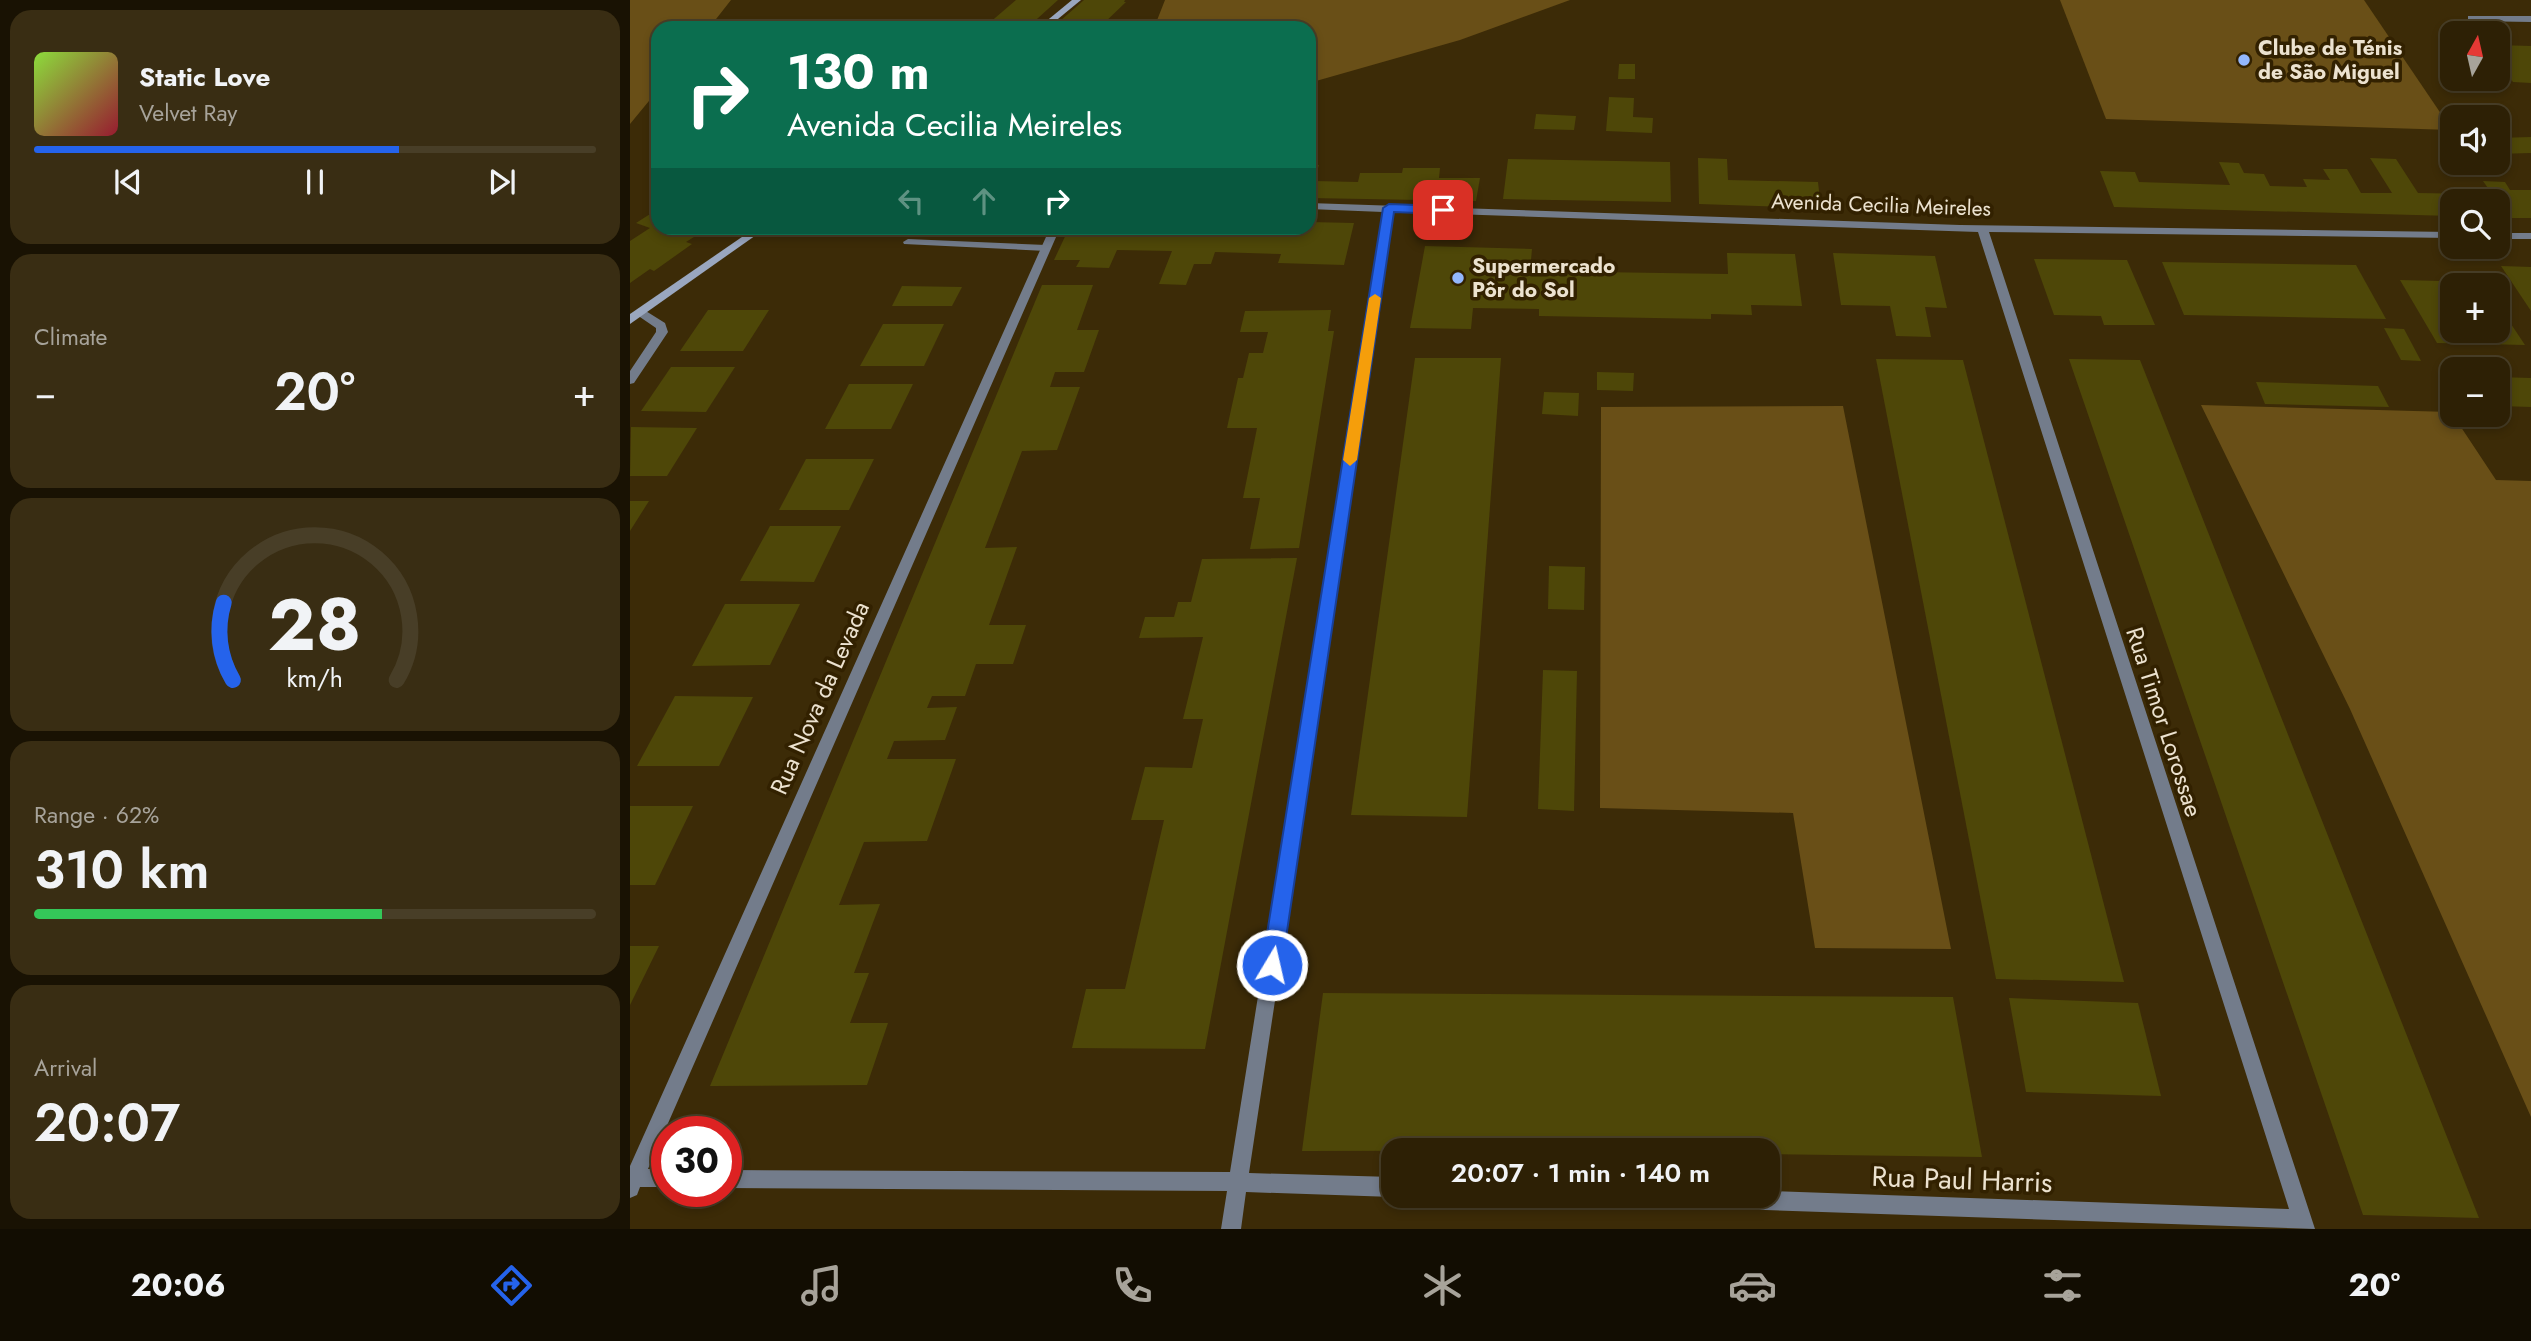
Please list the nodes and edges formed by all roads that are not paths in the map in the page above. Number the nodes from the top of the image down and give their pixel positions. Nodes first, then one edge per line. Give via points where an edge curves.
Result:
1 (1077, 0) edge
2 (2471, 18) dead end
3 (2531, 19) edge
4 (1051, 21) edge
5 (1316, 206) edge
6 (1389, 208) junction
7 (1982, 228) junction
8 (751, 235) edge
9 (1052, 235) edge
10 (2440, 235) edge
11 (2510, 236) edge
12 (2531, 236) edge
13 (908, 242) dead end
14 (1046, 248) junction
15 (641, 312) junction
16 (630, 320) edge
17 (630, 380) edge
18 (651, 1179) edge
19 (742, 1179) edge
20 (631, 1181) edge
21 (1238, 1182) junction
22 (1381, 1187) edge
23 (1780, 1202) edge
24 (2303, 1224) edge
25 (1231, 1229) edge

1 - 4 street
2 - 3 street
5 - 6 street, Avenida Cecilia Meireles
6 - 7 street, Avenida Cecilia Meireles
6 - 21 street
7 - 10 street, Avenida Cecilia Meireles
7 - 24 street, Rua Timor Lorossae
8 - 15 street
9 - 14 street, Rua Nova da Levada
11 - 12 street
13 - 14 street
14 - 20 street, Rua Nova da Levada
15 - 16 street
15 - 17 street via 662,326 662,332
18 - 20 street
19 - 21 street
21 - 22 street
21 - 25 street
23 - 24 street, Rua Paul Harris

